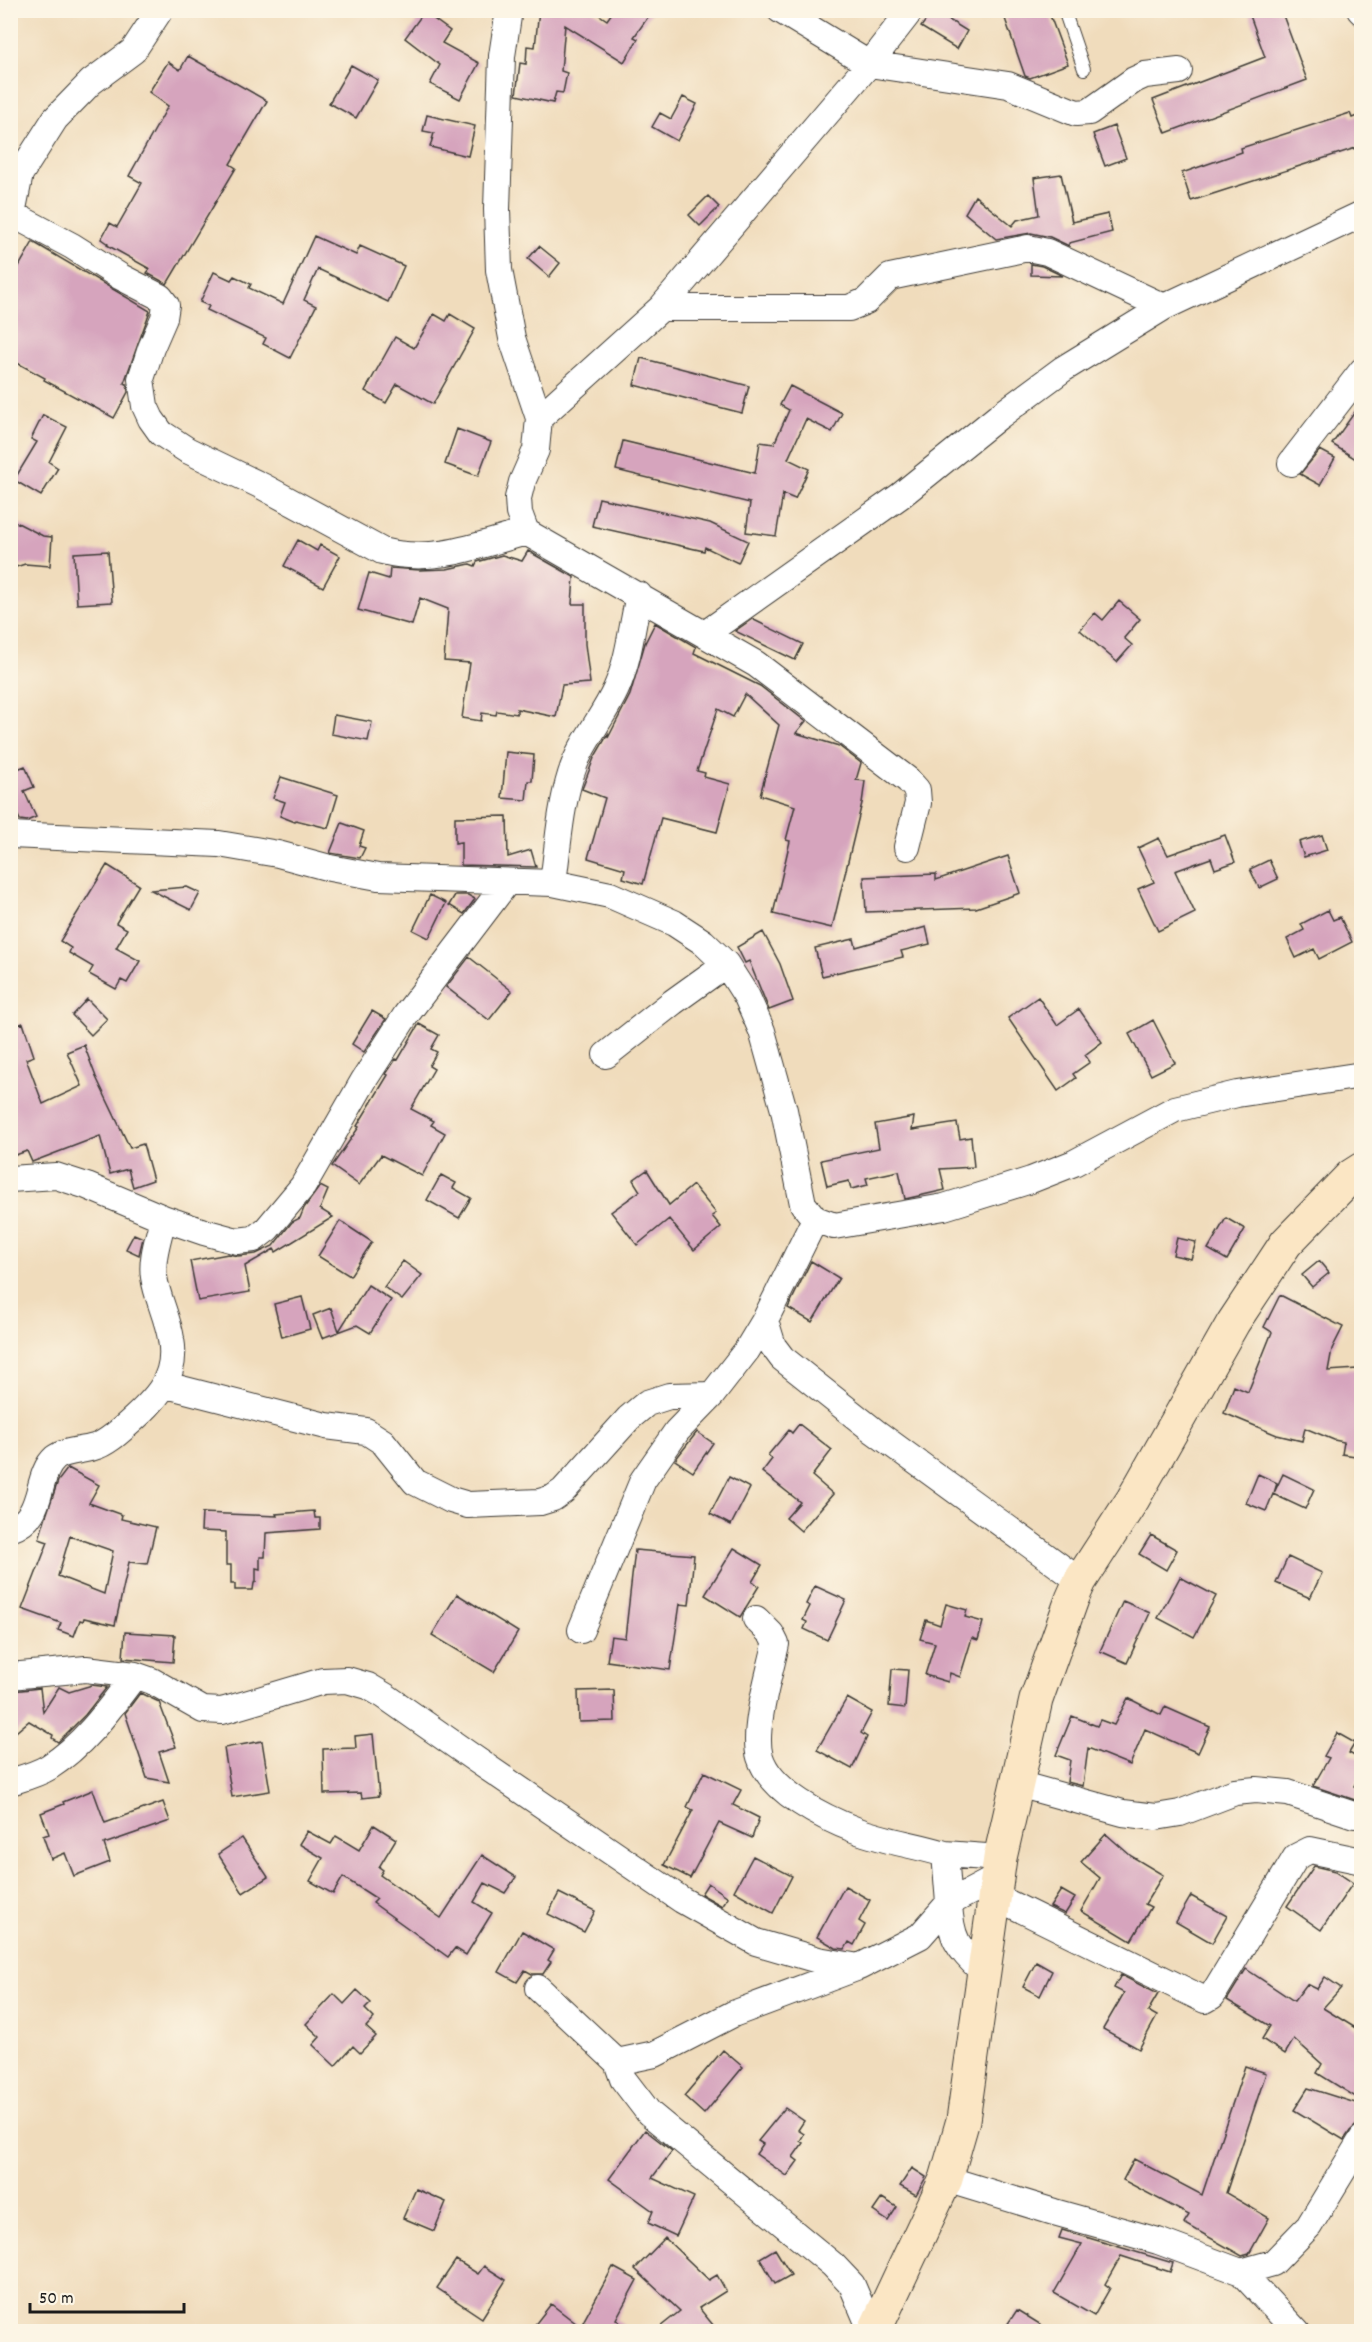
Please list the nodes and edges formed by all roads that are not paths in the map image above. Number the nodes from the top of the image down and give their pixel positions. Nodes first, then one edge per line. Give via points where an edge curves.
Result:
1 (160, 10) edge
2 (509, 10) edge
3 (780, 10) edge
4 (911, 10) edge
5 (1064, 10) edge
6 (869, 64) junction
7 (1084, 69) dead end
8 (1179, 71) dead end
9 (11, 214) edge
10 (1362, 214) edge
11 (1164, 307) junction
12 (661, 308) junction
13 (1362, 371) edge
14 (539, 418) junction
15 (1291, 463) dead end
16 (526, 532) junction
17 (639, 595) junction
18 (705, 634) junction
19 (10, 836) edge
20 (907, 847) dead end
21 (507, 882) junction
22 (554, 883) junction
23 (726, 964) junction
24 (606, 1055) dead end
25 (1362, 1075) edge
26 (1362, 1169) edge
27 (10, 1179) edge
28 (163, 1218) junction
29 (815, 1219) junction
30 (765, 1320) junction
31 (166, 1385) junction
32 (712, 1395) junction
33 (10, 1529) edge
34 (1080, 1581) junction
35 (756, 1619) dead end
36 (581, 1630) dead end
37 (135, 1675) junction
38 (10, 1676) edge
39 (10, 1782) edge
40 (1018, 1784) junction
41 (1354, 1815) dead end
42 (945, 1854) junction
43 (1362, 1861) edge
44 (998, 1877) junction
45 (949, 1903) junction
46 (859, 1967) junction
47 (985, 1974) junction
48 (538, 1988) dead end
49 (616, 2062) junction
50 (1362, 2139) edge
51 (946, 2179) junction
52 (1241, 2272) junction
53 (873, 2331) edge
54 (1297, 2331) edge

1 - 9 street via 133,51 91,82 55,119 20,174
2 - 14 street via 502,56 498,270 512,338
3 - 6 street
4 - 6 street
5 - 7 lane
6 - 8 street via 1008,85 1076,112 1089,112 1146,75
6 - 12 street
9 - 16 street via 160,297 165,305 164,318 141,378 145,406 161,433 187,450 382,550 400,555 446,554
10 - 11 street
11 - 12 street via 1047,252 1028,248 890,277 866,301 849,308
11 - 18 street via 1063,369 900,496
12 - 14 street
13 - 15 street
14 - 16 street via 536,450 518,498
16 - 17 street
17 - 18 street
17 - 22 street via 616,690 588,735 571,773
18 - 20 street via 756,664 908,780 917,790 918,803
19 - 21 street via 219,844 378,877
21 - 22 street
21 - 28 street via 406,1015 303,1186 267,1229 254,1239 237,1241
22 - 23 street via 610,895 674,923 703,942
23 - 24 street
23 - 29 street via 762,1031 784,1110 803,1204
25 - 29 street via 1237,1094 1174,1109 1074,1163 944,1207 834,1226
26 - 34 street via 1286,1243 1233,1323 1133,1499
27 - 28 street via 56,1176
28 - 31 street via 153,1275 171,1340 171,1372
29 - 30 street
30 - 32 street
30 - 34 street via 773,1346 783,1358 874,1431
31 - 32 street via 326,1426 366,1431 383,1442 415,1482 468,1505 553,1498 647,1403 669,1396
31 - 33 street via 114,1436 97,1447 54,1459 29,1517
32 - 36 street via 677,1431 643,1480
34 - 40 street via 1036,1701
35 - 42 street via 776,1644 758,1729 760,1757 773,1780 793,1799 856,1830
37 - 38 street via 86,1669
37 - 39 street via 75,1748 48,1768
37 - 46 street via 203,1710 222,1711 323,1681 347,1680 368,1686 682,1900 756,1942
40 - 41 street via 1123,1813 1156,1817 1180,1813 1235,1792 1256,1790 1288,1793
40 - 44 street
42 - 44 street
42 - 45 street
43 - 44 street via 1310,1850 1296,1857 1212,1996 1205,2000
44 - 45 street
44 - 47 street
45 - 46 street via 920,1936
45 - 47 street via 951,1929 959,1948
46 - 49 street via 733,2014 655,2054
47 - 51 street via 963,2120
48 - 49 street
49 - 53 street via 623,2079 649,2113 834,2265 852,2285
50 - 52 street via 1309,2226 1273,2263
51 - 52 street via 1158,2241
51 - 53 street
52 - 54 street

